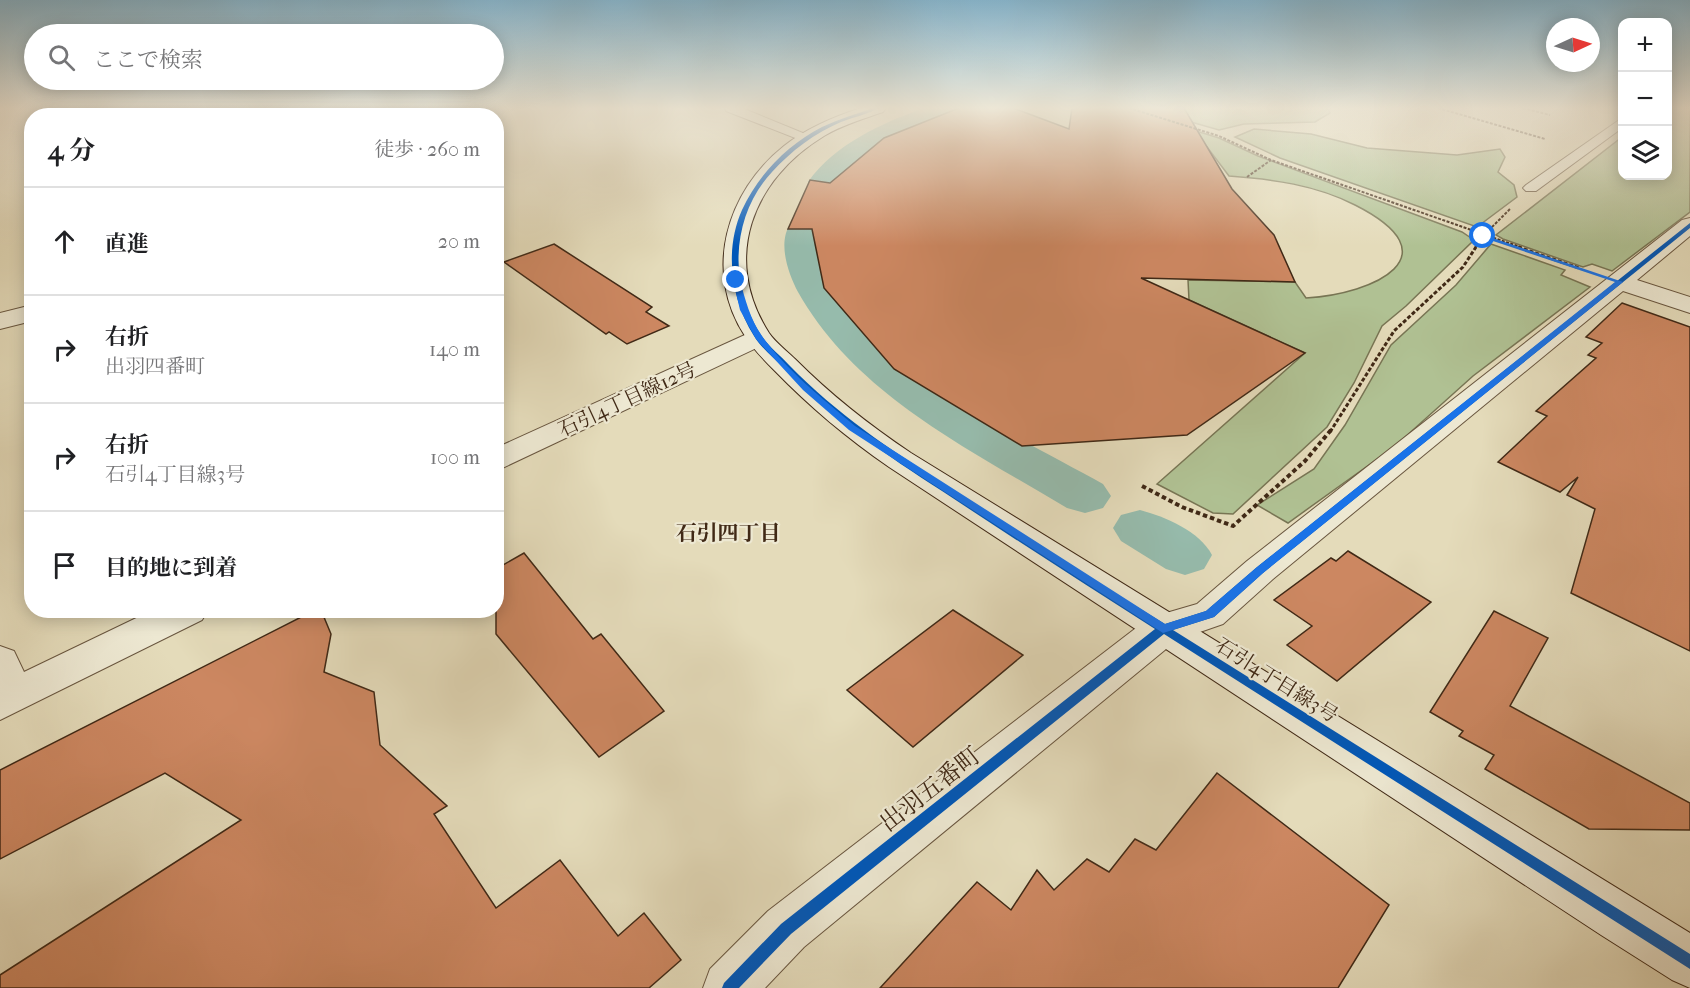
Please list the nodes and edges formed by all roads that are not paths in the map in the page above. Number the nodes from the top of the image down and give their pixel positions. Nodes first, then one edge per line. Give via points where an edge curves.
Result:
1 (789, 154) edge
2 (1581, 154) edge
3 (1531, 188) road end
4 (1690, 225) edge
5 (1620, 282) junction
6 (1690, 305) edge
7 (24, 315) edge
8 (0, 321) edge
9 (758, 337) junction
10 (504, 457) edge
11 (170, 618) edge
12 (1163, 629) junction
13 (4, 687) edge
14 (1690, 962) edge
15 (729, 988) edge

1 - 9 street, 石引4丁目線3号 via 759,184 738,221 734,239 736,280 744,310
2 - 3 lane
4 - 5 street
5 - 6 street
5 - 12 street via 1210,614
7 - 8 street
9 - 10 street, 石引4丁目線12号
9 - 12 street, 石引4丁目線3号 via 806,388 852,428
11 - 13 street
12 - 14 street, 石引4丁目線3号
12 - 15 street, 出羽五番町 via 786,929

